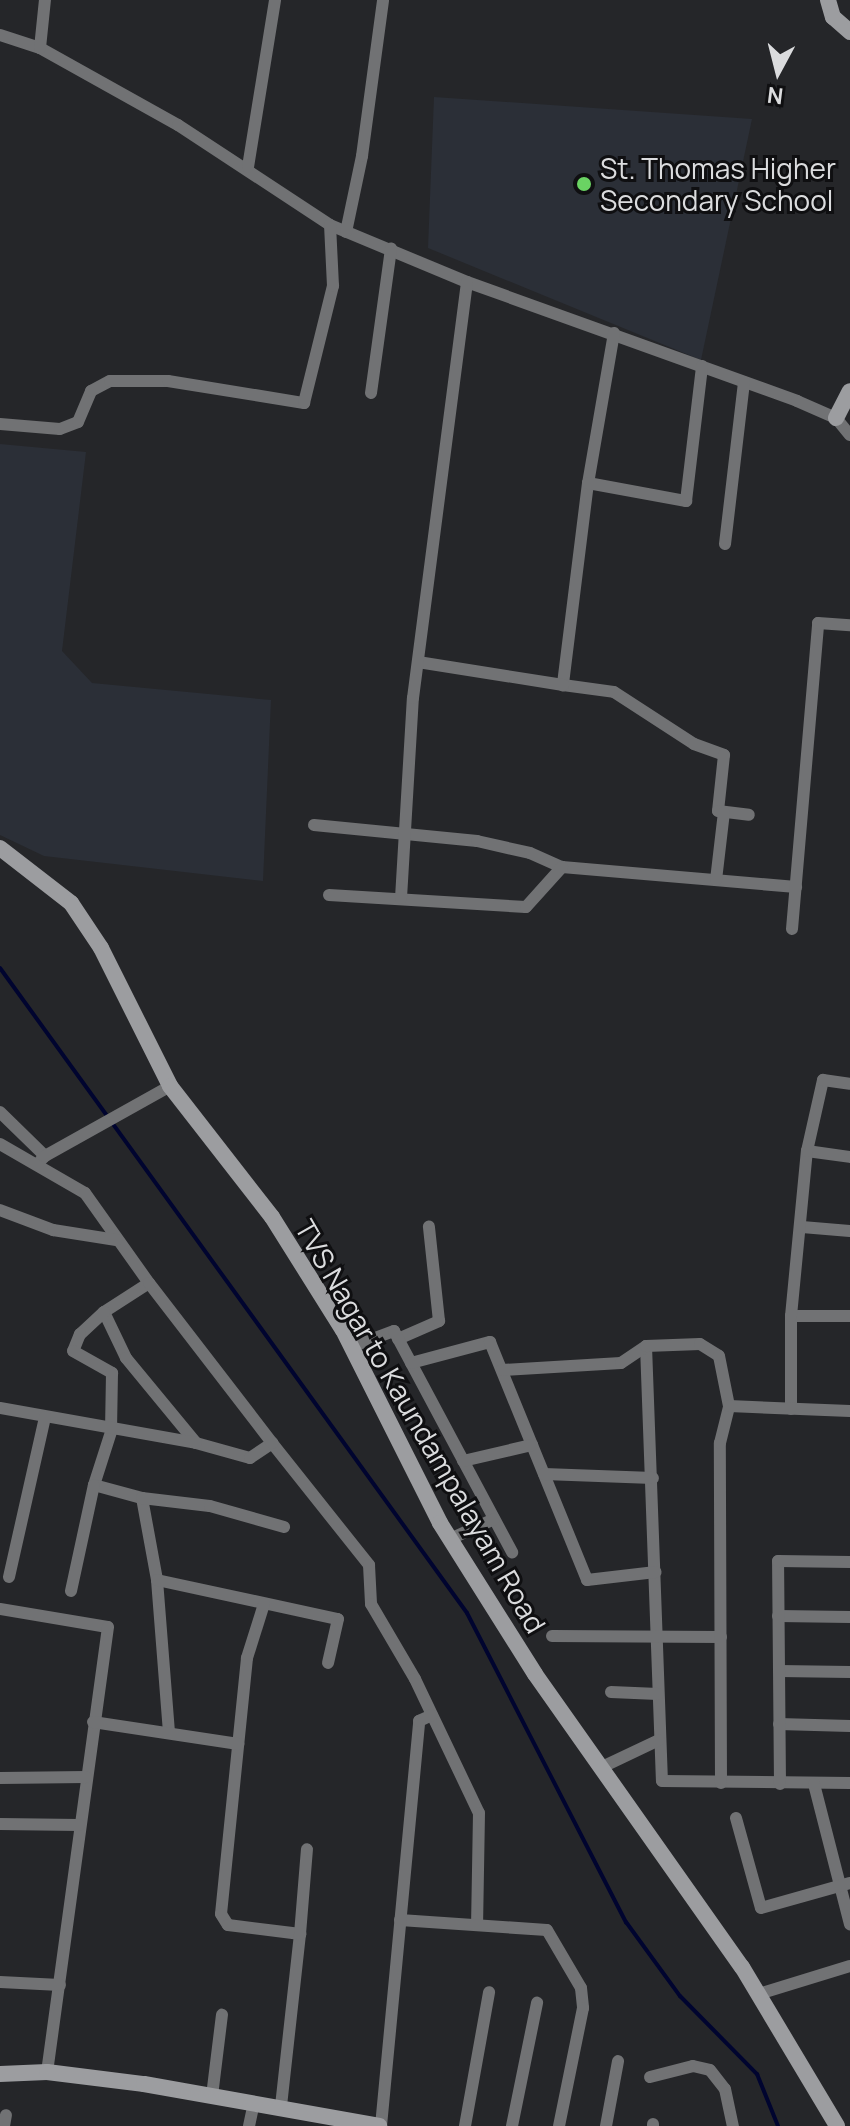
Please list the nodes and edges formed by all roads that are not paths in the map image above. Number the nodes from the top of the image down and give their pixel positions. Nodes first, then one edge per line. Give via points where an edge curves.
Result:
1 (45, 0) edge
2 (275, 0) edge
3 (383, 0) edge
4 (828, 0) edge
5 (850, 32) edge
6 (0, 35) edge
7 (40, 48) junction
8 (248, 167) junction
9 (330, 225) junction
10 (346, 232) junction
11 (391, 248) junction
12 (467, 282) junction
13 (614, 333) junction
14 (702, 366) junction
15 (744, 382) junction
16 (850, 391) edge
17 (371, 393) dead end
18 (836, 418) junction
19 (0, 424) edge
20 (850, 435) edge
21 (588, 483) junction
22 (725, 544) dead end
23 (850, 625) edge
24 (418, 662) junction
25 (563, 685) junction
26 (724, 812) junction
27 (749, 815) dead end
28 (314, 825) dead end
29 (404, 832) junction
30 (0, 848) edge
31 (562, 867) junction
32 (716, 880) junction
33 (796, 887) junction
34 (329, 895) dead end
35 (401, 898) junction
36 (792, 929) dead end
37 (850, 1084) edge
38 (170, 1086) junction
39 (0, 1112) edge
40 (0, 1144) edge
41 (807, 1151) junction
42 (850, 1157) edge
43 (42, 1159) junction
44 (0, 1210) edge
45 (429, 1227) dead end
46 (802, 1227) junction
47 (850, 1231) edge
48 (116, 1240) junction
49 (149, 1283) junction
50 (104, 1312) junction
51 (791, 1316) junction
52 (850, 1316) edge
53 (398, 1339) junction
54 (646, 1346) junction
55 (351, 1347) junction
56 (411, 1363) junction
57 (502, 1370) junction
58 (729, 1406) junction
59 (0, 1408) edge
60 (791, 1409) junction
61 (850, 1411) edge
62 (45, 1417) junction
63 (111, 1432) junction
64 (196, 1443) junction
65 (272, 1443) junction
66 (532, 1445) junction
67 (463, 1461) junction
68 (544, 1474) junction
69 (653, 1478) junction
70 (94, 1485) junction
71 (142, 1498) junction
72 (494, 1519) junction
73 (284, 1527) dead end
74 (450, 1539) junction
75 (512, 1552) dead end
76 (850, 1562) edge
77 (656, 1572) junction
78 (9, 1577) dead end
79 (157, 1580) junction
80 (71, 1591) dead end
81 (264, 1604) junction
82 (0, 1609) edge
83 (778, 1616) junction
84 (850, 1617) edge
85 (552, 1636) dead end
86 (657, 1637) junction
87 (721, 1637) junction
88 (328, 1663) dead end
89 (779, 1671) junction
90 (850, 1672) edge
91 (611, 1692) dead end
92 (658, 1694) junction
93 (432, 1715) junction
94 (93, 1722) junction
95 (779, 1724) junction
96 (850, 1726) edge
97 (169, 1733) junction
98 (659, 1740) junction
99 (238, 1744) junction
100 (600, 1768) junction
101 (86, 1777) junction
102 (0, 1778) edge
103 (721, 1783) junction
104 (850, 1783) edge
105 (780, 1784) junction
106 (814, 1784) junction
107 (736, 1818) dead end
108 (0, 1824) edge
109 (79, 1825) junction
110 (307, 1849) dead end
111 (845, 1884) edge
112 (400, 1920) junction
113 (850, 1924) edge
114 (477, 1925) junction
115 (300, 1934) junction
116 (850, 1966) edge
117 (0, 1982) edge
118 (60, 1985) junction
119 (489, 1992) dead end
120 (759, 1994) junction
121 (537, 2003) dead end
122 (222, 2015) dead end
123 (618, 2061) dead end
124 (47, 2072) junction
125 (0, 2074) edge
126 (650, 2077) dead end
127 (212, 2096) junction
128 (254, 2103) junction
129 (281, 2107) junction
130 (337, 2122) edge
131 (249, 2126) edge
132 (380, 2126) edge
133 (465, 2126) edge
134 (512, 2126) edge
135 (559, 2126) edge
136 (606, 2126) edge
137 (733, 2126) edge
138 (837, 2126) edge

1 - 7 street
2 - 8 street
3 - 10 street
4 - 5 street via 833,17
6 - 7 street
7 - 8 street
8 - 9 street
9 - 10 street
9 - 19 street via 333,286 304,403 168,381 110,381 91,391 78,422 60,429
10 - 11 street
11 - 12 street
11 - 17 street
12 - 13 street
12 - 24 street
13 - 14 street
13 - 21 street
14 - 15 street
14 - 21 street via 686,501
15 - 18 street
15 - 22 street
16 - 18 street
18 - 20 street
21 - 25 street
23 - 33 street via 818,623
24 - 25 street
24 - 29 street
25 - 26 street via 614,692 694,744 724,755 718,811
26 - 27 street
26 - 32 street
28 - 29 street
29 - 31 street via 517,850
29 - 35 street
30 - 38 street, TVS Nagar to Kaundampalayam Road via 43,876 71,903 101,948
31 - 32 street
31 - 35 street via 526,907
32 - 33 street
33 - 36 street
34 - 35 street
37 - 41 street via 823,1080
38 - 43 street via 88,1128
38 - 55 street, TVS Nagar to Kaundampalayam Road via 272,1217
39 - 43 street
40 - 43 street
41 - 42 street
41 - 46 street
43 - 48 street via 85,1193
44 - 48 street via 53,1230
45 - 53 street via 439,1321
46 - 47 street
46 - 51 street
48 - 49 street
49 - 50 street
49 - 65 street
50 - 63 street via 80,1334 73,1351 112,1373
50 - 64 street via 126,1358
51 - 52 street
51 - 60 street
53 - 55 street via 394,1331
53 - 56 street
54 - 57 street via 621,1363
54 - 58 street via 710,1347 723,1366
54 - 69 street
55 - 74 street, TVS Nagar to Kaundampalayam Road
56 - 57 street via 490,1342
56 - 67 street
57 - 66 street
58 - 60 street
58 - 87 street via 720,1443
59 - 62 street
60 - 61 street
62 - 63 street
62 - 78 street
63 - 64 street
63 - 70 street
64 - 65 street via 250,1458
65 - 93 street via 369,1565 371,1604
66 - 67 street
66 - 68 street
67 - 72 street
68 - 69 street
68 - 77 street via 587,1580
69 - 77 street
70 - 71 street
70 - 80 street
71 - 73 street via 210,1506
71 - 79 street
72 - 74 street
72 - 75 street
74 - 100 street, TVS Nagar to Kaundampalayam Road
76 - 83 street via 778,1561
77 - 86 street
79 - 81 street
79 - 97 street
81 - 88 street via 338,1619
81 - 99 street via 247,1658
82 - 94 street via 108,1627
83 - 84 street
83 - 89 street
85 - 86 street
86 - 87 street
86 - 92 street
87 - 103 street
89 - 90 street
89 - 95 street
91 - 92 street
92 - 98 street
93 - 112 street via 419,1721
93 - 114 street via 479,1813
94 - 97 street
94 - 101 street
95 - 96 street
95 - 105 street
97 - 99 street
98 - 100 street
98 - 103 street via 662,1781
99 - 115 street via 221,1919 228,1925
100 - 120 street, TVS Nagar to Kaundampalayam Road
101 - 102 street
101 - 109 street
103 - 105 street
104 - 106 street
105 - 106 street
106 - 111 street
107 - 111 street via 761,1908
108 - 109 street
109 - 118 street
110 - 115 street
111 - 113 street
112 - 114 street
112 - 132 street
114 - 135 street via 547,1930 581,1988 583,2008
115 - 129 street
116 - 120 street
117 - 118 street
118 - 124 street
119 - 133 street
120 - 138 street, TVS Nagar to Kaundampalayam Road
121 - 134 street
122 - 127 street
123 - 136 street
124 - 125 street
124 - 127 street
126 - 137 street via 693,2066 710,2070 725,2089
127 - 128 street
128 - 129 street
128 - 131 street
129 - 130 street
130 - 132 street

